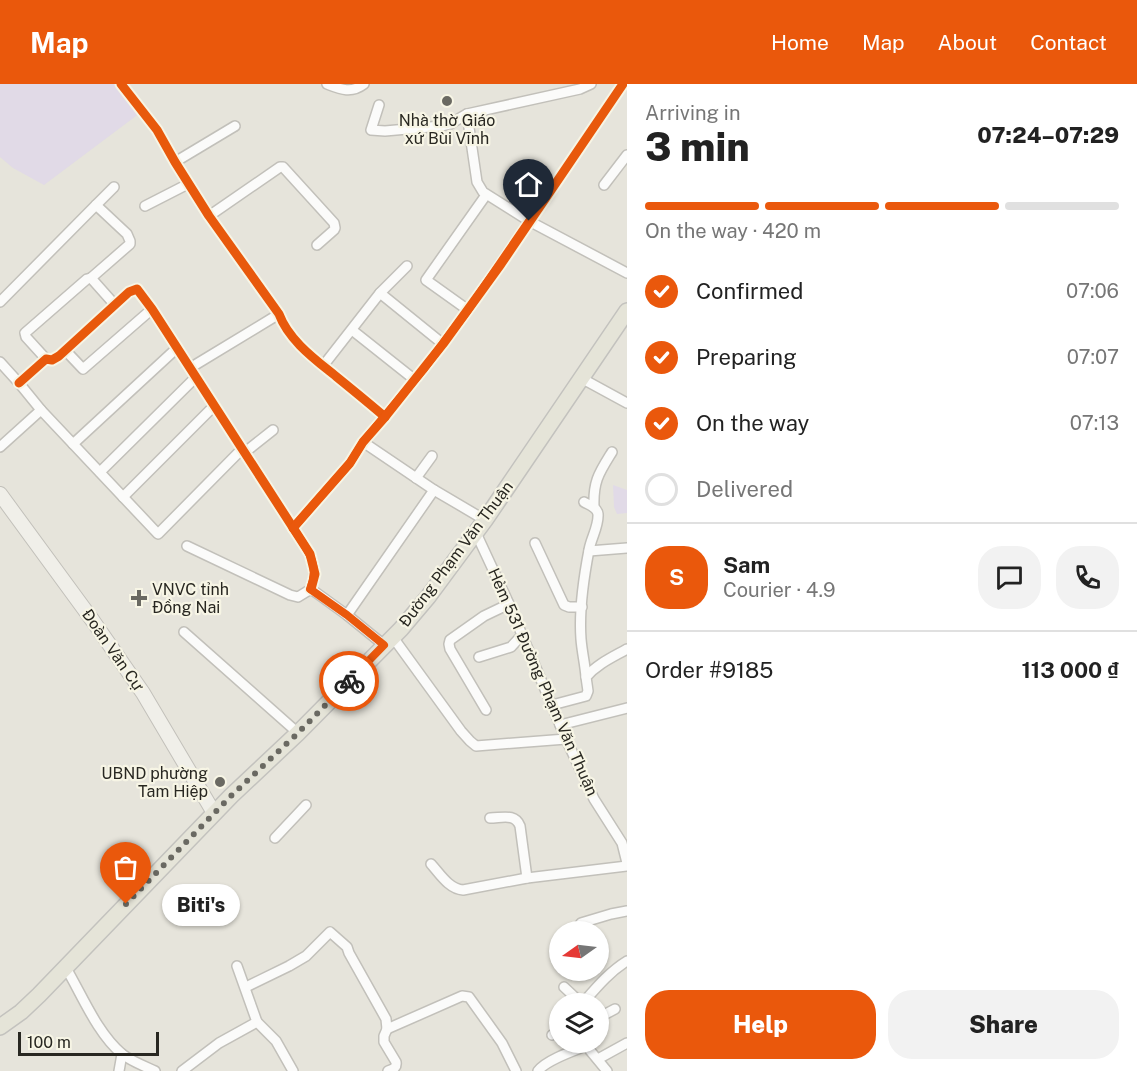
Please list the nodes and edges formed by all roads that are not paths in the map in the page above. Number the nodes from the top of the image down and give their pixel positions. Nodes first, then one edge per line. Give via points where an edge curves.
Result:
1 (121, 84) edge
2 (327, 84) edge
3 (364, 84) edge
4 (591, 84) edge
5 (623, 84) edge
6 (555, 89) edge
7 (379, 105) dead end
8 (467, 114) junction
9 (235, 126) dead end
10 (627, 155) edge
11 (175, 162) junction
12 (188, 184) junction
13 (604, 185) dead end
14 (114, 187) dead end
15 (486, 195) junction
16 (96, 205) junction
17 (145, 206) dead end
18 (209, 216) junction
19 (529, 221) junction
20 (317, 244) dead end
21 (407, 266) dead end
22 (627, 273) edge
23 (91, 278) junction
24 (380, 293) junction
25 (0, 302) edge
26 (115, 305) junction
27 (152, 309) junction
28 (468, 310) junction
29 (627, 311) edge
30 (279, 314) junction
31 (352, 330) junction
32 (442, 344) junction
33 (177, 348) junction
34 (65, 350) junction
35 (46, 358) junction
36 (0, 362) edge
37 (323, 366) junction
38 (193, 373) junction
39 (581, 378) junction
40 (415, 380) junction
41 (19, 382) junction
42 (627, 404) edge
43 (214, 406) junction
44 (41, 410) junction
45 (386, 417) junction
46 (273, 430) dead end
47 (363, 442) junction
48 (73, 444) junction
49 (0, 447) edge
50 (243, 451) junction
51 (612, 452) dead end
52 (432, 456) dead end
53 (100, 472) junction
54 (416, 478) junction
55 (434, 490) junction
56 (0, 495) edge
57 (123, 497) junction
58 (584, 502) dead end
59 (594, 507) junction
60 (480, 526) junction
61 (293, 528) junction
62 (535, 543) dead end
63 (187, 546) dead end
64 (627, 548) edge
65 (589, 551) junction
66 (310, 589) junction
67 (508, 604) junction
68 (582, 606) junction
69 (347, 615) junction
70 (184, 632) dead end
71 (522, 635) junction
72 (388, 641) junction
73 (627, 649) edge
74 (479, 657) dead end
75 (586, 677) junction
76 (552, 705) junction
77 (627, 708) edge
78 (486, 710) dead end
79 (560, 725) junction
80 (298, 733) junction
81 (566, 739) junction
82 (306, 805) dead end
83 (214, 813) junction
84 (490, 818) dead end
85 (275, 838) dead end
86 (430, 864) dead end
87 (627, 865) edge
88 (527, 878) junction
89 (627, 911) edge
90 (591, 921) edge
91 (627, 961) edge
92 (237, 966) dead end
93 (66, 968) junction
94 (246, 987) junction
95 (564, 987) dead end
96 (615, 1009) dead end
97 (609, 1012) edge
98 (257, 1022) junction
99 (0, 1027) edge
100 (387, 1029) junction
101 (627, 1043) edge
102 (568, 1053) edge
103 (593, 1053) edge
104 (122, 1054) junction
105 (598, 1059) junction
106 (119, 1071) edge
107 (155, 1071) edge
108 (182, 1071) edge
109 (293, 1071) edge
110 (388, 1071) edge
111 (516, 1071) edge
112 (538, 1071) edge
113 (607, 1071) edge

1 - 11 street via 164,140
2 - 3 street via 344,90
4 - 6 street via 580,89
5 - 19 street
6 - 8 street
7 - 8 street via 371,130 441,126
8 - 15 street via 477,182
9 - 11 street
10 - 13 street
11 - 12 street
12 - 17 street
12 - 18 street
14 - 16 street
15 - 19 street
15 - 28 street via 426,280
16 - 23 street via 127,234 130,244
16 - 25 street
18 - 20 street via 283,166 334,223 334,230
18 - 30 street
19 - 22 street
19 - 28 street
21 - 24 street
23 - 26 street
23 - 35 street via 25,333
24 - 31 street
24 - 32 street
26 - 27 street via 137,289
26 - 34 street
27 - 33 street
27 - 34 street via 83,369
28 - 32 street
29 - 39 main road, Đường Phạm Văn Thuận
30 - 37 street via 301,347
30 - 38 street
31 - 37 street
31 - 40 street
32 - 40 street
33 - 38 street
33 - 48 street
34 - 35 street via 52,360
35 - 41 street
36 - 41 street
37 - 45 street
38 - 43 street
38 - 53 street
39 - 42 street
39 - 60 main road, Đường Phạm Văn Thuận
40 - 45 street
41 - 44 street
43 - 50 street
43 - 57 street
44 - 48 street
44 - 49 street
45 - 47 street
46 - 50 street
47 - 54 street
47 - 61 street via 350,463
48 - 53 street
50 - 57 street via 158,534
50 - 61 street
51 - 59 street via 597,476
52 - 54 street
53 - 57 street
54 - 55 street
55 - 60 street
55 - 69 street
56 - 83 street, Đoàn Văn Cự via 143,693
58 - 59 street
59 - 65 street via 598,513
60 - 67 street, Hẻm 531 Đường Phạm Văn Thuận
60 - 72 main road, Đường Phạm Văn Thuận via 428,597
61 - 66 street via 310,554 315,574
62 - 68 street via 564,605
63 - 66 street via 290,595 298,597
64 - 65 street
65 - 68 street
66 - 69 street
67 - 71 street, Hẻm 531 Đường Phạm Văn Thuận
67 - 78 street via 484,616 449,644
68 - 75 street
69 - 72 street
70 - 80 street
71 - 74 street via 511,647
71 - 76 street, Hẻm 531 Đường Phạm Văn Thuận
72 - 80 main road, Đường Phạm Văn Thuận
72 - 81 street via 476,746
73 - 75 street
75 - 76 street via 586,696
76 - 79 street, Hẻm 531 Đường Phạm Văn Thuận
77 - 79 street
79 - 81 street, Hẻm 531 Đường Phạm Văn Thuận
80 - 83 main road, Đường Phạm Văn Thuận
81 - 87 street, Hẻm 531 Đường Phạm Văn Thuận via 594,799 622,843
82 - 85 street
83 - 93 main road, Đường Phạm Văn Thuận
84 - 88 street via 518,820
86 - 88 street via 455,889
87 - 88 street
89 - 90 street
91 - 95 street via 604,978 582,1004
92 - 94 street
93 - 99 main road, Đường Phạm Văn Thuận
93 - 104 street via 102,1030
94 - 98 street
94 - 100 street via 306,956 330,932 347,947 386,1019
96 - 97 street
98 - 108 street via 219,1043
98 - 109 street via 276,1041
100 - 110 street via 384,1042 397,1065
100 - 111 street via 462,996 469,997 502,1043
101 - 105 street
102 - 112 street
103 - 105 street
104 - 106 street
104 - 107 street
105 - 113 street

